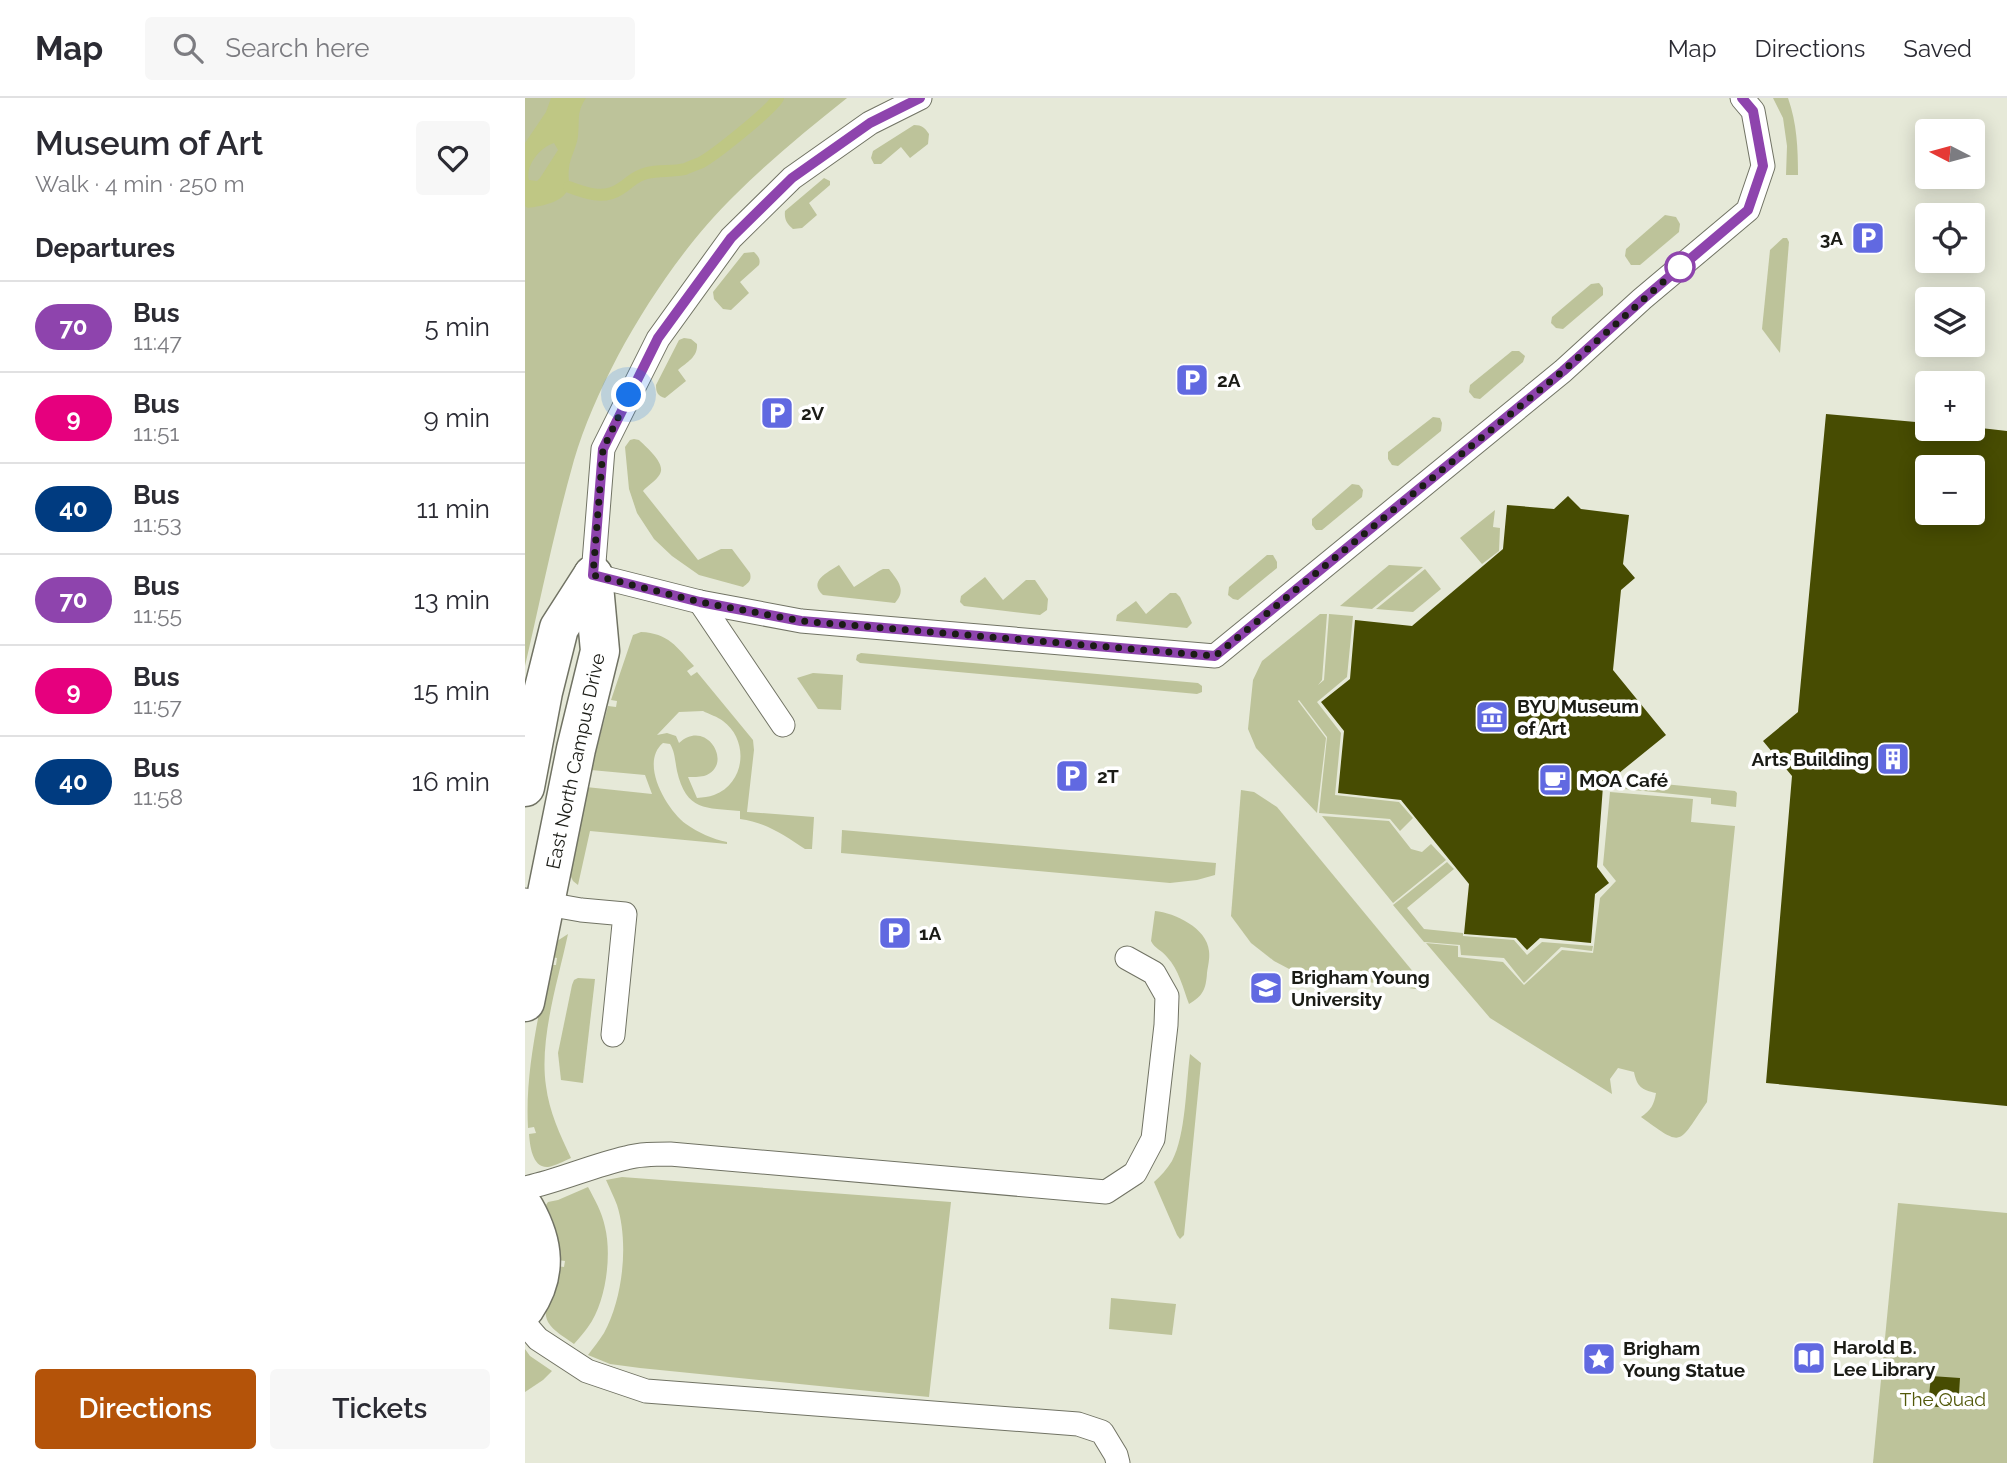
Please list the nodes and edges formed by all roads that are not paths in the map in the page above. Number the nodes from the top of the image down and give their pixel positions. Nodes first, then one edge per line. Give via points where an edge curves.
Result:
1 (920, 98) edge
2 (1742, 98) edge
3 (593, 575) junction
4 (700, 602) junction
5 (783, 725) dead end
6 (525, 787) edge
7 (535, 902) edge
8 (1127, 958) dead end
9 (525, 1002) edge
10 (613, 1035) dead end
11 (525, 1188) edge
12 (525, 1209) edge
13 (525, 1308) edge
14 (525, 1324) edge
15 (1118, 1463) edge

1 - 3 lane via 870,123 792,178 731,238 658,338 603,449
2 - 4 lane via 1753,111 1763,166 1748,210 1563,371 1215,656 801,621
3 - 4 lane
3 - 6 street via 559,628
3 - 7 street, East North Campus Drive via 600,651
4 - 5 lane
7 - 9 street, East North Campus Drive
7 - 10 lane via 625,914
8 - 11 lane via 1154,972 1167,996 1166,1025 1153,1139 1135,1173 1106,1192 670,1154 625,1158
12 - 13 street via 541,1252 539,1275
14 - 15 lane via 538,1339 587,1371 646,1391 1078,1424 1102,1432

